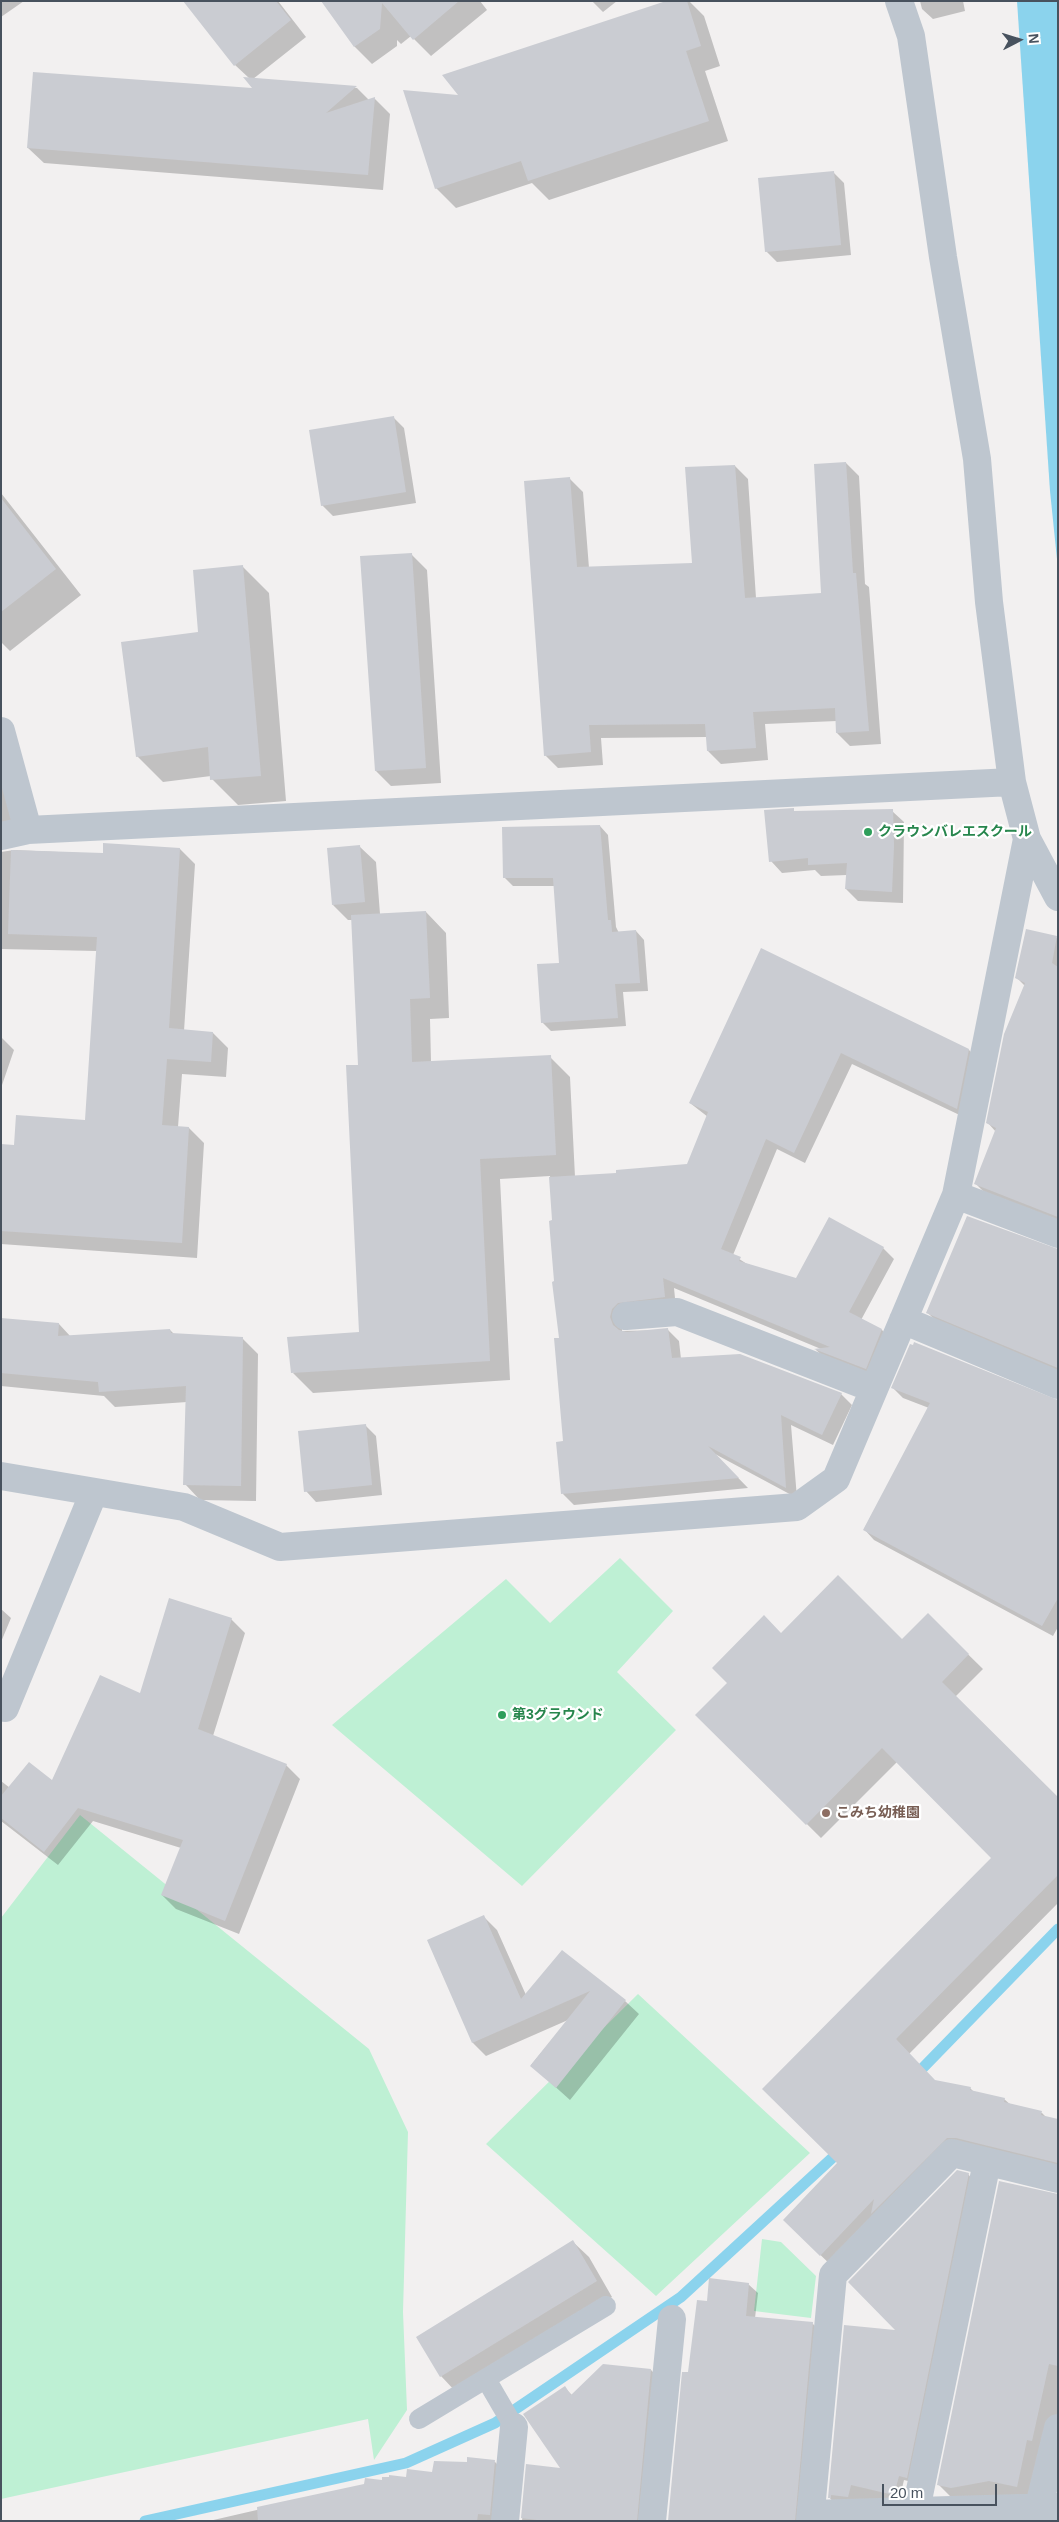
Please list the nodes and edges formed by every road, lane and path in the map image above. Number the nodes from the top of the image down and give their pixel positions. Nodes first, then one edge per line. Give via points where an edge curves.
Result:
1 (899, 1) edge
2 (1, 731) edge
3 (1012, 782) junction
4 (28, 830) junction
5 (1, 836) edge
6 (1027, 839) junction
7 (1058, 897) edge
8 (956, 1195) junction
9 (1058, 1234) edge
10 (626, 1316) dead end
11 (903, 1320) junction
12 (1058, 1385) edge
13 (874, 1389) junction
14 (1, 1476) edge
15 (94, 1492) junction
16 (5, 1708) dead end
17 (987, 2162) junction
18 (1058, 2179) edge
19 (606, 2306) dead end
20 (672, 2319) dead end
21 (486, 2379) junction
22 (419, 2419) dead end
23 (514, 2427) joint
24 (1058, 2428) edge
25 (1049, 2506) edge
26 (916, 2510) junction
27 (811, 2517) edge
28 (504, 2521) edge
29 (652, 2521) edge

1 - 3 street via 911,36 943,257 978,459 989,602
2 - 4 street
3 - 4 street
3 - 6 street
4 - 5 street
6 - 7 street
6 - 8 street
8 - 9 street
8 - 11 street
10 - 13 street via 677,1312
11 - 12 street
11 - 13 street
13 - 15 street via 836,1479 798,1507 280,1546 184,1507
14 - 15 street
15 - 16 street
17 - 18 street
17 - 26 street
17 - 27 street via 952,2153 833,2275
19 - 21 lane
20 - 29 street
21 - 22 lane
21 - 23 lane
23 - 28 street
24 - 25 street
25 - 26 street
26 - 27 street

